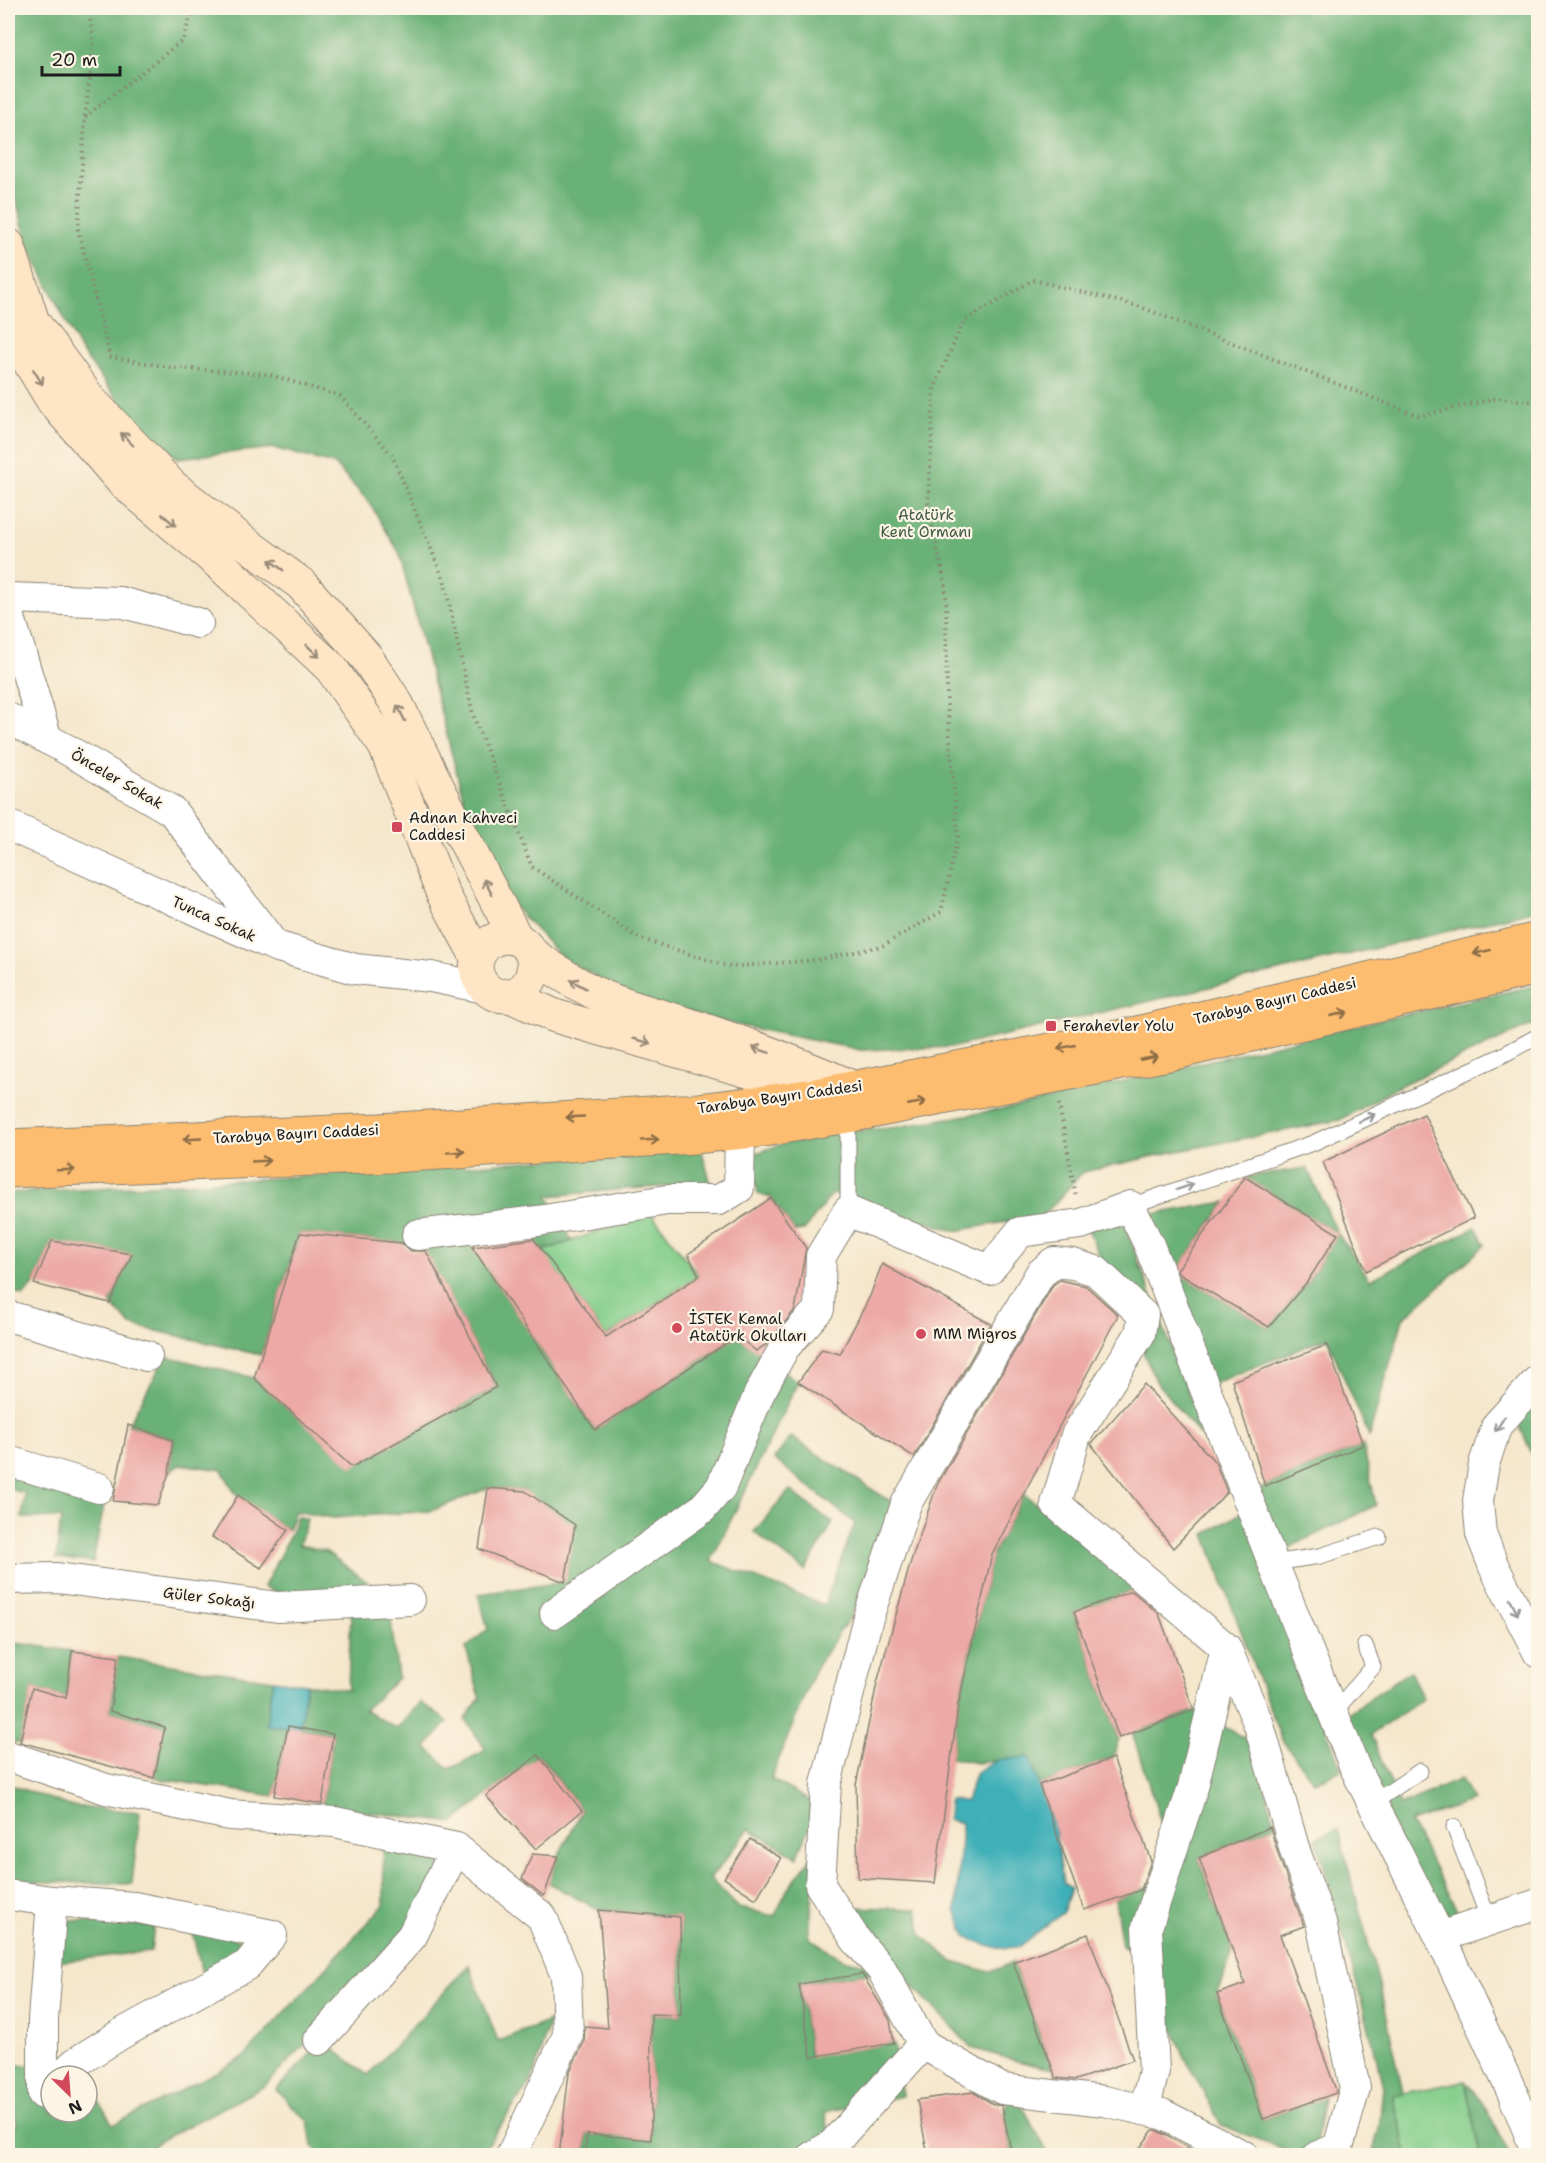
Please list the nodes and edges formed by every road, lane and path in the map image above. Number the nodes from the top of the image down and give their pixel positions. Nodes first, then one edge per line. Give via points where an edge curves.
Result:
1 (88, 8) edge
2 (193, 8) edge
3 (85, 117) junction
4 (8, 245) edge
5 (8, 327) edge
6 (1539, 402) edge
7 (8, 598) edge
8 (8, 611) edge
9 (198, 623) dead end
10 (8, 718) edge
11 (46, 739) junction
12 (8, 825) edge
13 (1539, 939) edge
14 (275, 946) junction
15 (524, 946) junction
16 (1539, 969) edge
17 (487, 976) junction
18 (1539, 1036) edge
19 (727, 1064) junction
20 (1055, 1076) junction
21 (821, 1094) junction
22 (853, 1106) junction
23 (732, 1120) junction
24 (8, 1146) edge
25 (8, 1172) edge
26 (1130, 1206) junction
27 (851, 1217) junction
28 (1072, 1226) junction
29 (417, 1235) dead end
30 (1096, 1271) junction
31 (8, 1316) edge
32 (147, 1356) dead end
33 (1539, 1380) edge
34 (8, 1461) edge
35 (99, 1488) dead end
36 (1379, 1537) dead end
37 (1273, 1563) junction
38 (8, 1578) edge
39 (410, 1600) dead end
40 (555, 1613) dead end
41 (1365, 1645) dead end
42 (1226, 1648) junction
43 (1539, 1652) edge
44 (1334, 1713) junction
45 (8, 1756) edge
46 (1420, 1771) dead end
47 (1373, 1803) junction
48 (1454, 1827) dead end
49 (456, 1848) junction
50 (8, 1895) edge
51 (52, 1900) junction
52 (1539, 1904) edge
53 (1489, 1920) junction
54 (1440, 1937) junction
55 (319, 2040) dead end
56 (923, 2044) junction
57 (43, 2064) edge
58 (74, 2064) edge
59 (1144, 2110) junction
60 (1539, 2155) edge
61 (511, 2156) edge
62 (813, 2156) edge
63 (1244, 2156) edge
64 (1318, 2156) edge

1 - 3 path via 94,42
2 - 3 path via 183,40
3 - 6 path via 78,229 110,357 174,368 267,374 339,396 392,455 444,580 473,715 531,867 639,938 730,967 818,960 882,946 941,912 958,836 947,704 946,587 928,509 934,388 964,321 1033,280 1138,306 1419,416 1498,398
15 -> 4 main road via 457,826 397,704 367,658 301,584 172,486 90,400 33,322
5 -> 17 main road via 53,401 122,481 222,566 330,668 385,746 443,894
7 - 9 street via 120,602
8 - 11 street
10 - 11 street, Önceler Sokak
11 - 14 street, Önceler Sokak via 172,811
12 - 14 street, Tunca Sokak
13 -> 22 main road, Tarabya Bayırı Caddesi via 1151,1030
14 - 17 street, Tunca Sokak via 355,969 431,977
15 - 17 main road via 505,937 493,940 482,950
15 - 17 main road via 535,965 531,981 518,993
22 -> 15 main road via 779,1056 603,997 574,982
20 -> 16 main road, Tarabya Bayırı Caddesi via 1179,1052
17 -> 19 main road via 555,1016
26 -> 18 lane via 1313,1143
19 - 21 main road
19 - 23 main road via 742,1084
22 -> 20 main road, Tarabya Bayırı Caddesi
20 - 28 path
21 - 22 main road
21 - 23 main road, Tarabya Bayırı Caddesi
22 - 23 main road, Tarabya Bayırı Caddesi
22 - 27 lane
23 -> 24 main road, Tarabya Bayırı Caddesi via 639,1114
25 -> 23 main road, Tarabya Bayırı Caddesi via 391,1156 683,1138
23 - 29 street via 739,1188 719,1200 667,1200
26 - 28 street
26 - 37 street via 1149,1245
27 - 28 street via 989,1270 1020,1233
27 - 40 street via 821,1256 819,1309 784,1348 759,1394 721,1487 702,1509
28 - 30 street
30 - 42 street via 1143,1315 1140,1334 1076,1435 1056,1504
30 - 56 street via 1054,1262 1040,1274 906,1503 867,1621 826,1784 820,1885 856,1940 882,1970
31 - 32 street
33 -> 43 street via 1497,1425 1484,1464 1478,1501 1481,1534 1494,1567
34 - 35 street
36 - 37 lane via 1320,1556
37 - 44 street
38 - 39 street, Güler Sokağı via 57,1578 278,1607
41 - 44 lane via 1373,1667
42 - 59 street via 1193,1788 1147,1926 1154,2071
42 - 64 street via 1259,1725 1295,1851 1321,1922 1355,2088 1338,2148
44 - 47 street
45 - 49 street via 106,1789 230,1815 335,1822
46 - 47 lane
47 - 54 street
48 - 53 lane
49 - 55 street via 411,1936
49 - 61 street via 542,1917 566,1976 568,2035
50 - 51 street
51 - 57 street
51 - 58 street via 134,1907 272,1935 247,1965
52 - 53 street
53 - 54 street
54 - 60 street
56 - 59 street via 1002,2089 1104,2101
56 - 62 street via 832,2145
59 - 63 street via 1162,2114

